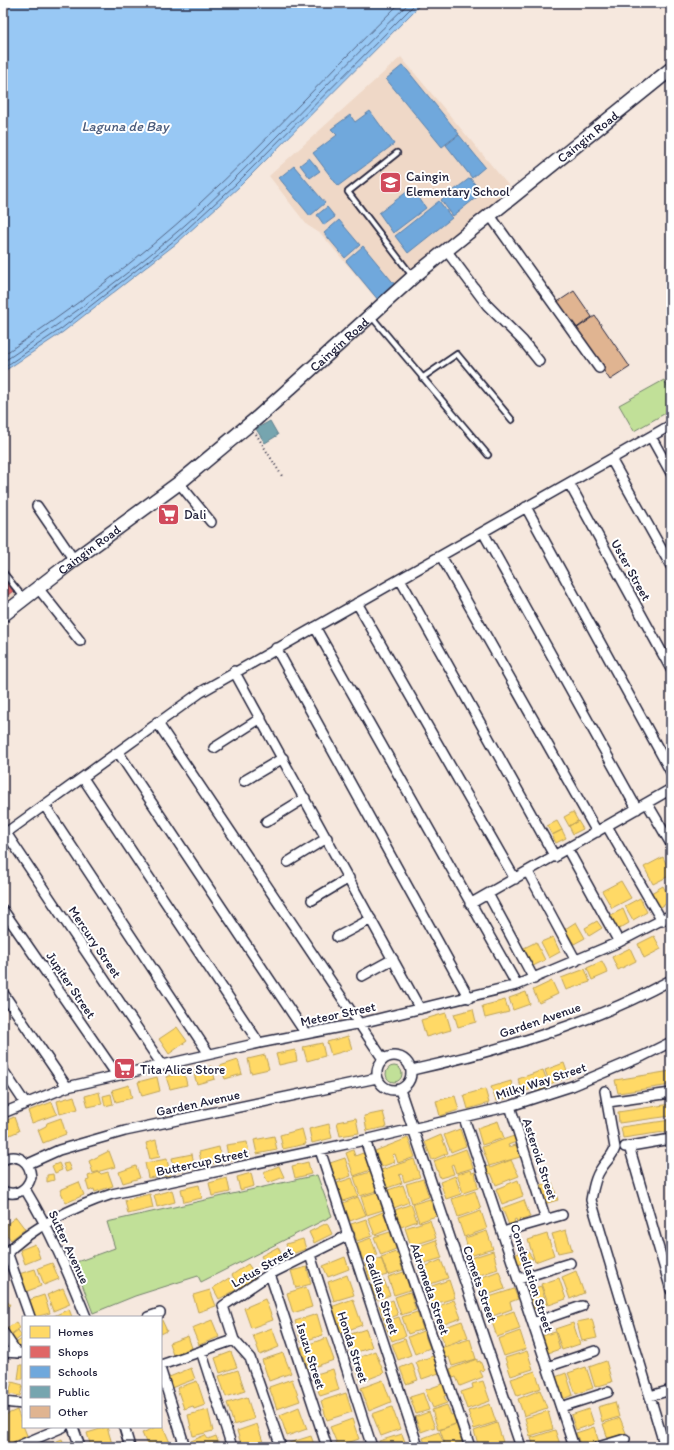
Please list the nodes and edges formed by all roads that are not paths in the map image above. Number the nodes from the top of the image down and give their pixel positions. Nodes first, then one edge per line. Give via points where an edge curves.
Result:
1 (671, 69) edge
2 (398, 153) dead end
3 (490, 214) junction
4 (446, 250) junction
5 (413, 278) junction
6 (371, 316) junction
7 (539, 361) dead end
8 (599, 368) dead end
9 (422, 378) junction
10 (512, 420) dead end
11 (671, 425) edge
12 (651, 437) junction
13 (488, 455) dead end
14 (611, 459) junction
15 (671, 473) edge
16 (179, 483) junction
17 (569, 483) junction
18 (37, 506) dead end
19 (526, 507) junction
20 (211, 522) dead end
21 (483, 532) junction
22 (440, 556) junction
23 (74, 560) junction
24 (671, 566) edge
25 (3, 572) edge
26 (400, 579) junction
27 (38, 588) junction
28 (25, 598) junction
29 (357, 603) junction
30 (4, 613) edge
31 (315, 627) junction
32 (80, 640) dead end
33 (276, 648) junction
34 (671, 670) edge
35 (234, 671) junction
36 (261, 718) junction
37 (157, 722) junction
38 (214, 748) dead end
39 (118, 752) junction
40 (283, 758) junction
41 (671, 772) edge
42 (83, 778) junction
43 (244, 781) dead end
44 (671, 789) edge
45 (305, 798) junction
46 (647, 803) junction
47 (45, 806) junction
48 (636, 809) junction
49 (266, 822) dead end
50 (607, 826) junction
51 (597, 832) junction
52 (4, 834) edge
53 (327, 838) junction
54 (671, 844) edge
55 (568, 850) junction
56 (555, 857) junction
57 (288, 862) dead end
58 (528, 872) junction
59 (349, 878) junction
60 (515, 879) junction
61 (488, 894) junction
62 (312, 900) dead end
63 (470, 904) junction
64 (3, 910) edge
65 (671, 915) edge
66 (371, 919) junction
67 (662, 921) junction
68 (338, 937) dead end
69 (619, 942) junction
70 (393, 959) junction
71 (576, 962) junction
72 (362, 976) dead end
73 (534, 979) junction
74 (671, 980) edge
75 (517, 985) junction
76 (3, 993) edge
77 (469, 998) junction
78 (420, 1009) junction
79 (360, 1023) junction
80 (306, 1034) junction
81 (671, 1042) edge
82 (259, 1043) junction
83 (209, 1054) junction
84 (383, 1059) junction
85 (162, 1065) junction
86 (3, 1070) edge
87 (412, 1070) junction
88 (117, 1075) junction
89 (378, 1078) junction
90 (67, 1086) junction
91 (400, 1090) junction
92 (605, 1091) dead end
93 (671, 1093) edge
94 (608, 1102) junction
95 (25, 1103) junction
96 (510, 1106) junction
97 (3, 1113) edge
98 (464, 1118) junction
99 (414, 1129) junction
100 (671, 1139) edge
101 (365, 1140) junction
102 (629, 1146) junction
103 (615, 1148) junction
104 (320, 1150) junction
105 (3, 1158) edge
106 (28, 1164) junction
107 (25, 1189) junction
108 (3, 1191) edge
109 (562, 1215) dead end
110 (546, 1220) junction
111 (46, 1224) junction
112 (503, 1232) junction
113 (348, 1235) junction
114 (5, 1254) edge
115 (310, 1255) junction
116 (570, 1263) dead end
117 (270, 1274) junction
118 (519, 1279) junction
119 (671, 1290) edge
120 (582, 1306) dead end
121 (160, 1313) dead end
122 (30, 1316) edge
123 (86, 1316) edge
124 (151, 1316) edge
125 (533, 1323) junction
126 (3, 1332) edge
127 (234, 1340) junction
128 (201, 1351) junction
129 (595, 1351) dead end
130 (3, 1352) edge
131 (20, 1353) edge
132 (162, 1365) edge
133 (548, 1367) junction
134 (162, 1375) edge
135 (671, 1390) edge
136 (608, 1392) dead end
137 (650, 1396) junction
138 (3, 1402) edge
139 (22, 1404) edge
140 (561, 1407) junction
141 (61, 1428) edge
142 (73, 1428) edge
143 (124, 1428) edge
144 (625, 1439) dead end
145 (16, 1447) edge
146 (80, 1447) edge
147 (130, 1447) edge
148 (185, 1447) edge
149 (232, 1447) edge
150 (281, 1447) edge
151 (326, 1447) edge
152 (372, 1447) edge
153 (418, 1447) edge
154 (470, 1447) edge
155 (521, 1447) edge
156 (574, 1447) edge
157 (598, 1447) edge
158 (665, 1447) edge

1 - 3 street, Caingin Road
2 - 5 lane via 348,192
3 - 4 street, Caingin Road
3 - 8 street
4 - 5 street, Caingin Road
4 - 7 street via 487,305 523,340
5 - 6 street, Caingin Road
6 - 9 lane
6 - 16 street, Caingin Road via 250,424
9 - 10 lane via 457,354
9 - 13 lane
11 - 12 street
12 - 14 street
12 - 15 street
14 - 17 street
14 - 24 street
16 - 20 street
16 - 23 street, Caingin Road
17 - 19 street
17 - 34 street, Uster Street
18 - 23 street
19 - 21 street
19 - 41 street
21 - 22 street
21 - 48 street
22 - 26 street
22 - 51 street
23 - 27 street, Caingin Road
25 - 28 lane
26 - 29 street
26 - 56 street
27 - 28 street, Caingin Road
27 - 32 street
28 - 30 street, Caingin Road
29 - 31 street
29 - 60 street
31 - 33 street
31 - 63 street
33 - 35 street
33 - 77 street
35 - 36 street
35 - 37 street
36 - 38 street
36 - 40 street
37 - 39 street
37 - 79 street
39 - 42 street
39 - 80 street
40 - 43 street
40 - 45 street
42 - 47 street
42 - 82 street
44 - 46 street
45 - 49 street
45 - 53 street
46 - 48 street
46 - 54 street
47 - 52 street
47 - 83 street
48 - 50 street
50 - 51 street
50 - 67 street
51 - 55 street
52 - 85 street, Mercury Street
53 - 57 street
53 - 59 street
55 - 56 street
55 - 69 street
56 - 58 street
58 - 60 street
58 - 71 street
59 - 62 street
59 - 66 street
60 - 61 street
61 - 63 street
61 - 73 street
63 - 75 street
64 - 88 street, Jupiter Street
65 - 67 street, Meteor Street
66 - 68 street
66 - 70 street
67 - 69 street, Meteor Street
69 - 71 street, Meteor Street
70 - 72 street
70 - 78 street
71 - 73 street, Meteor Street
73 - 75 street, Meteor Street
74 - 87 street, Garden Avenue via 629,1001 536,1037 458,1060
75 - 77 street, Meteor Street
76 - 90 street
77 - 78 street, Meteor Street
78 - 79 street, Meteor Street
79 - 80 street, Meteor Street
79 - 84 street
80 - 82 street, Meteor Street
81 - 96 street, Milky Way Street via 572,1086
82 - 83 street, Meteor Street
83 - 85 street, Meteor Street
84 - 87 street via 390,1056 404,1058
84 - 89 street via 378,1068
85 - 88 street, Meteor Street
86 - 95 street
87 - 91 street via 407,1086
88 - 90 street, Meteor Street
89 - 91 street via 388,1090
89 - 106 street, Garden Avenue via 125,1131 59,1150
90 - 95 street, Meteor Street
91 - 99 street, Comets Street
92 - 94 street
93 - 94 street
94 - 103 street
95 - 97 street, Meteor Street
96 - 98 street, Milky Way Street
96 - 110 street, Asteroid Street
98 - 99 street, Milky Way Street
98 - 112 street, Constellation Street
99 - 101 street, Buttercup Street
99 - 155 street, Comets Street
100 - 102 street
101 - 104 street, Buttercup Street
101 - 154 street, Adromeda Street
102 - 103 street
102 - 119 street
103 - 137 street via 612,1156 600,1170 594,1183 591,1200
104 - 111 street, Buttercup Street via 112,1194 88,1202
104 - 113 street, Cadillac Street
105 - 106 street via 17,1157
106 - 107 street via 31,1177
107 - 108 street via 11,1194
107 - 111 street, Sutter Avenue
109 - 110 street
110 - 112 street
111 - 114 street, Buttercup Street
111 - 123 street, Sutter Avenue via 62,1256
112 - 118 street, Constellation Street
113 - 115 street, Lotus Street
113 - 153 street, Cadillac Street
114 - 122 street, Buttercup Street
115 - 117 street, Lotus Street
115 - 152 street, Honda Street
116 - 118 street
117 - 127 street, Lotus Street via 223,1306
117 - 151 street, Isuzu Street
118 - 125 street, Constellation Street
120 - 125 street
121 - 124 street
125 - 133 street, Constellation Street
126 - 131 street
127 - 128 street
127 - 150 street via 250,1358
128 - 132 street
128 - 149 street
129 - 133 street
130 - 131 street
133 - 140 street, Constellation Street
134 - 148 street
135 - 137 street
136 - 140 street
137 - 158 street
138 - 139 street
140 - 156 street, Constellation Street
141 - 145 street
142 - 146 street
143 - 147 street
144 - 157 street

